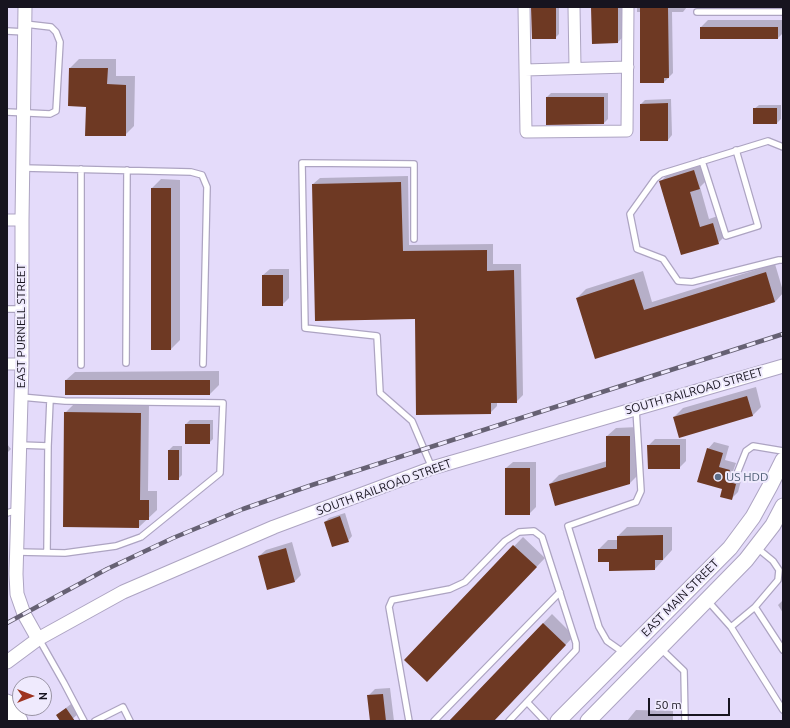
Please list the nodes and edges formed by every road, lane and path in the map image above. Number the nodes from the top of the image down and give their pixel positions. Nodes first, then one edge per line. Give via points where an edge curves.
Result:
1 (25, 7) edge
2 (524, 7) edge
3 (574, 7) edge
4 (628, 7) edge
5 (697, 12) dead end
6 (783, 12) edge
7 (25, 28) junction
8 (7, 31) edge
9 (575, 67) junction
10 (628, 67) junction
11 (525, 70) junction
12 (7, 112) edge
13 (24, 113) junction
14 (783, 147) edge
15 (736, 150) junction
16 (702, 161) junction
17 (23, 168) junction
18 (81, 169) junction
19 (127, 170) junction
20 (7, 220) edge
21 (22, 220) junction
22 (414, 239) dead end
23 (783, 260) edge
24 (7, 309) edge
25 (22, 309) junction
26 (126, 363) dead end
27 (7, 364) edge
28 (22, 364) junction
29 (203, 364) dead end
30 (81, 365) dead end
31 (783, 366) edge
32 (21, 397) junction
33 (50, 400) junction
34 (636, 408) junction
35 (20, 445) junction
36 (48, 446) junction
37 (783, 451) edge
38 (783, 460) edge
39 (432, 468) junction
40 (736, 476) dead end
41 (783, 507) edge
42 (12, 511) edge
43 (756, 547) junction
44 (16, 552) junction
45 (47, 552) junction
46 (560, 592) junction
47 (706, 600) junction
48 (755, 607) junction
49 (731, 627) junction
50 (650, 628) junction
51 (38, 639) junction
52 (662, 646) junction
53 (783, 650) edge
54 (624, 654) junction
55 (7, 662) edge
56 (7, 702) edge
57 (527, 702) junction
58 (783, 710) edge
59 (19, 721) edge
60 (84, 721) edge
61 (94, 721) edge
62 (130, 721) edge
63 (409, 721) edge
64 (434, 721) edge
65 (509, 721) edge
66 (545, 721) edge
67 (558, 721) edge
68 (588, 721) edge
69 (685, 721) edge

1 - 7 street, EAST PURNELL STREET
2 - 11 street
3 - 9 street
4 - 10 street
5 - 6 lane
7 - 8 lane
7 - 13 street, EAST PURNELL STREET
7 - 13 lane via 51,27 60,42 56,111 50,114
9 - 10 street
9 - 11 street
10 - 11 street via 627,131 526,132
12 - 13 lane
13 - 17 street, EAST PURNELL STREET
14 - 15 lane via 768,141
15 - 16 lane
15 - 16 lane via 758,226 726,236
16 - 23 lane via 661,174 655,179 630,214 637,250 663,259 678,281 692,282
17 - 18 lane
17 - 21 street, EAST PURNELL STREET
18 - 19 lane
18 - 30 lane
19 - 26 lane
19 - 29 lane via 191,172 202,175 207,187
20 - 21 street
21 - 25 street, EAST PURNELL STREET
22 - 39 lane via 414,164 302,163 305,328 377,336 380,393 412,421
24 - 25 lane
25 - 28 street, EAST PURNELL STREET
27 - 28 street
28 - 32 street, EAST PURNELL STREET
31 - 34 street, SOUTH RAILROAD STREET
32 - 33 lane
32 - 35 street, EAST PURNELL STREET
33 - 36 lane
33 - 45 lane via 222,403 220,473 141,537 116,546
34 - 39 street, SOUTH RAILROAD STREET
34 - 54 lane via 641,491 636,502 568,526 599,627 607,641
35 - 36 lane
35 - 42 street, EAST PURNELL STREET
36 - 45 lane
37 - 40 lane via 753,446 746,451
38 - 50 main road, EAST MAIN STREET via 753,517 730,548
39 - 51 street, SOUTH RAILROAD STREET via 274,527 168,572 123,592
41 - 43 main road, EAST MAIN STREET
42 - 44 street, EAST PURNELL STREET
43 - 47 main road, EAST MAIN STREET
43 - 48 lane via 773,561 779,570 778,580
44 - 45 lane
44 - 51 street, EAST PURNELL STREET via 17,594 24,614
46 - 57 lane via 576,650
46 - 63 lane via 542,537 534,531 519,532 505,541 465,582 450,589 392,600 389,607
46 - 64 lane
47 - 49 lane
47 - 52 main road, EAST MAIN STREET
48 - 49 lane
48 - 53 lane
49 - 58 lane
50 - 52 main road
50 - 54 main road, EAST MAIN STREET
51 - 55 street, SOUTH RAILROAD STREET
51 - 60 lane
52 - 68 main road, EAST MAIN STREET
52 - 69 lane via 684,671
54 - 67 main road, EAST MAIN STREET
56 - 59 main road
57 - 65 lane
57 - 66 lane
61 - 62 lane via 123,707

